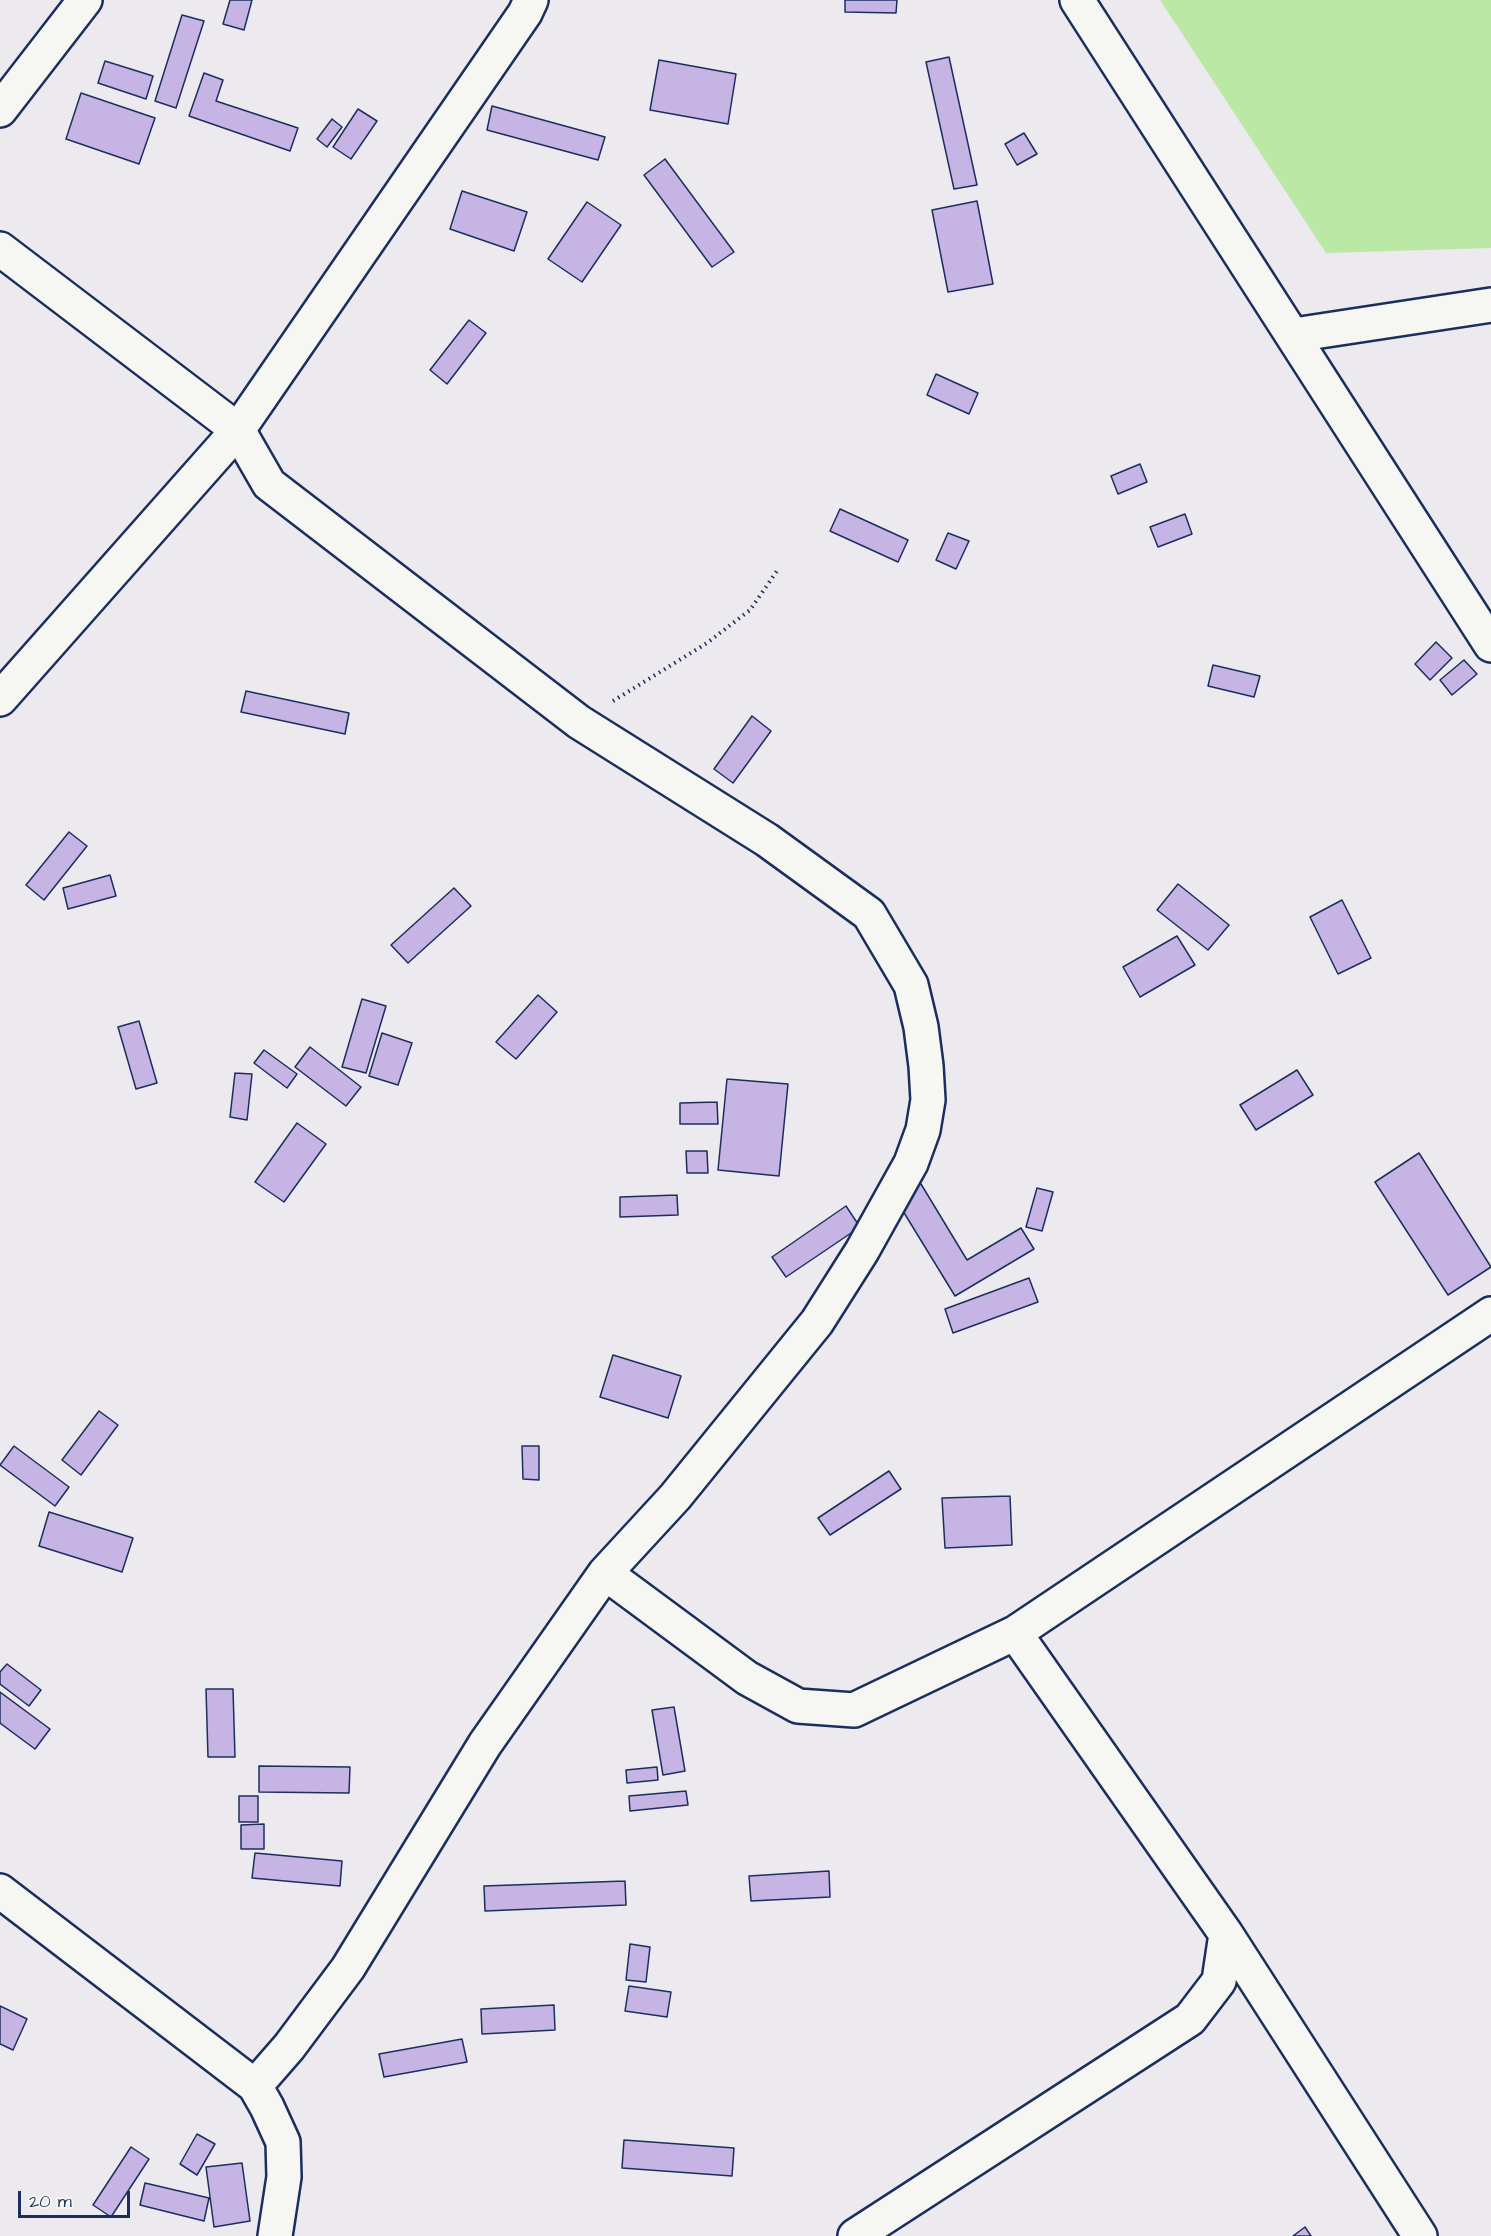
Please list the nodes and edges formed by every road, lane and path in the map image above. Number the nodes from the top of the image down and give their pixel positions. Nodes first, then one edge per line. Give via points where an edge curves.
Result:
1 (85, 0) edge
2 (1077, 0) edge
3 (522, 4) edge
4 (0, 110) edge
5 (0, 249) edge
6 (1491, 305) edge
7 (1294, 335) junction
8 (238, 430) junction
9 (779, 568) dead end
10 (1491, 645) edge
11 (0, 699) edge
12 (579, 722) junction
13 (1491, 1314) edge
14 (605, 1572) junction
15 (1016, 1633) junction
16 (0, 1891) edge
17 (1226, 1934) junction
18 (255, 2086) junction
19 (276, 2236) edge
20 (855, 2236) edge
21 (1420, 2236) edge

1 - 4 street
2 - 7 street
3 - 8 street
5 - 8 street
6 - 7 street
7 - 10 street
8 - 11 street
8 - 12 street via 269,484
9 - 12 path via 750,610 707,642
12 - 14 street via 767,840 869,914 911,985 921,1027 927,1089 923,1130 910,1163 889,1205 817,1322 675,1497
13 - 15 street
14 - 15 street via 747,1678 798,1706 854,1710
14 - 18 street via 485,1744 348,1968
15 - 17 street
16 - 18 street
17 - 20 street via 1219,1981 1190,2019
17 - 21 street
18 - 19 street via 283,2142 284,2177

